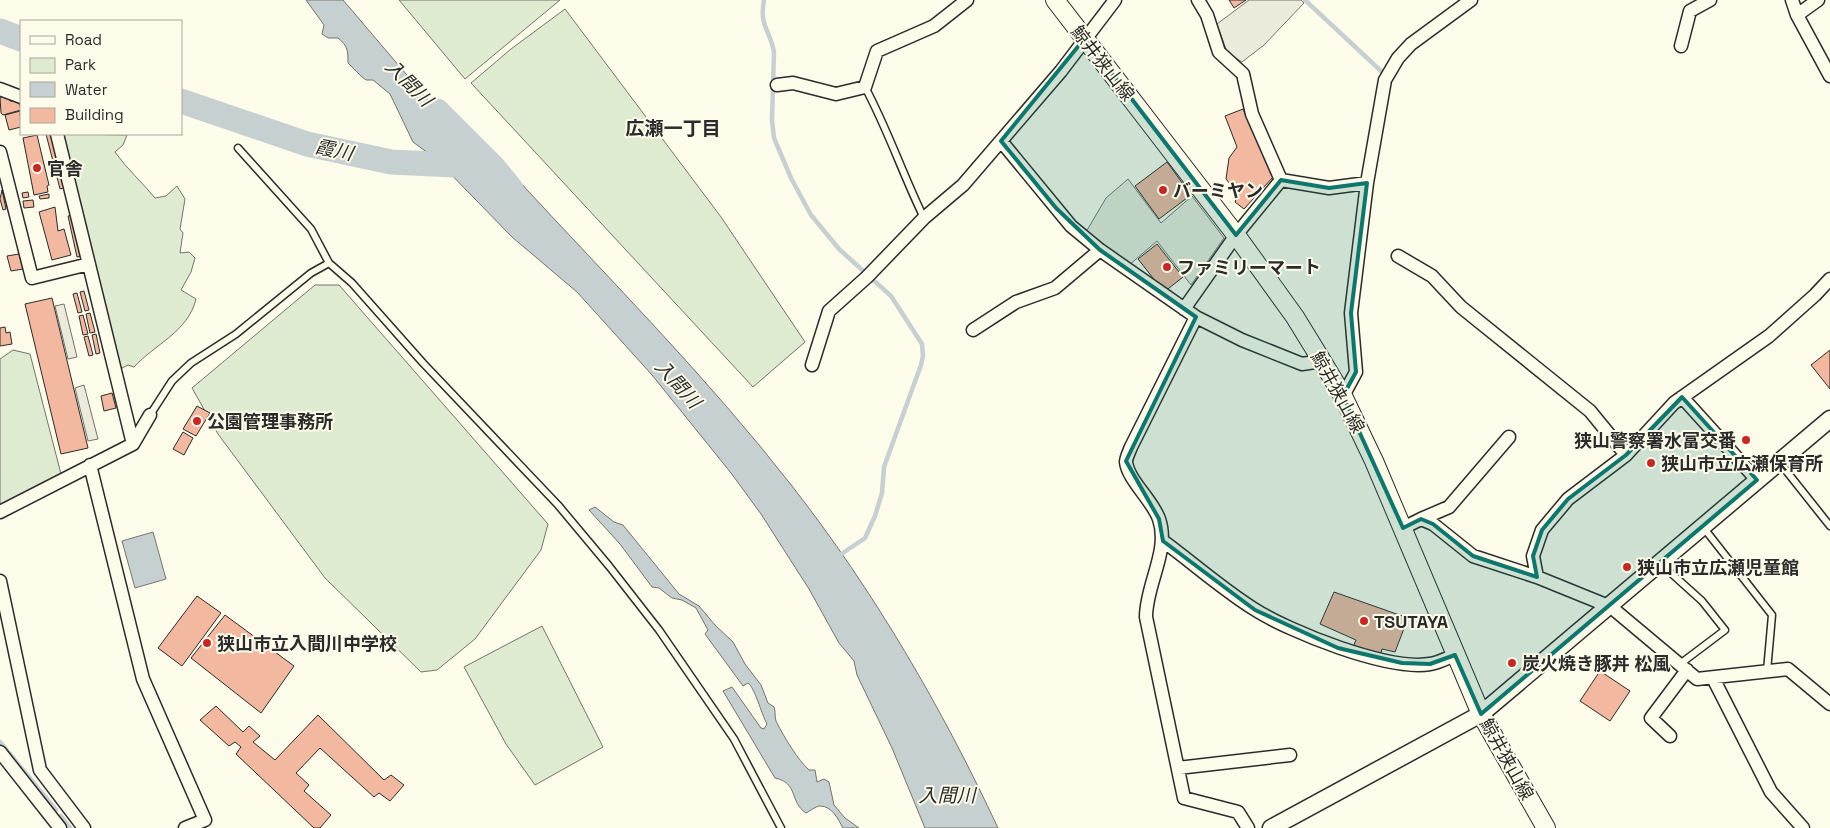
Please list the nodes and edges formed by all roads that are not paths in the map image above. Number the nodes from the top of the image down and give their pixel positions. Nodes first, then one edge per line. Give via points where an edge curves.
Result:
1 (967, 0) edge
2 (1055, 0) edge
3 (1114, 0) edge
4 (1198, 0) edge
5 (1471, 0) edge
6 (1710, 0) edge
7 (1792, 0) edge
8 (1818, 0) edge
9 (1797, 15) junction
10 (1085, 38) junction
11 (1681, 46) dead end
12 (1830, 76) edge
13 (778, 84) dead end
14 (865, 87) junction
15 (0, 89) edge
16 (20, 97) edge
17 (57, 135) edge
18 (1001, 141) junction
19 (238, 148) dead end
20 (0, 152) edge
21 (1281, 180) junction
22 (1367, 183) junction
23 (924, 218) junction
24 (1236, 235) junction
25 (1100, 250) junction
26 (1398, 256) dead end
27 (89, 264) junction
28 (330, 264) junction
29 (1830, 279) edge
30 (1184, 309) junction
31 (1196, 317) junction
32 (973, 330) dead end
33 (1322, 361) junction
34 (812, 365) dead end
35 (1343, 396) junction
36 (1682, 397) junction
37 (150, 415) joint
38 (1830, 419) edge
39 (1509, 437) dead end
40 (133, 444) junction
41 (1626, 455) junction
42 (1779, 462) junction
43 (90, 465) junction
44 (1757, 480) junction
45 (0, 512) edge
46 (1421, 519) junction
47 (1702, 526) junction
48 (1830, 526) edge
49 (1403, 528) junction
50 (1162, 541) junction
51 (1660, 563) junction
52 (1537, 576) junction
53 (0, 581) edge
54 (1611, 607) junction
55 (1455, 655) junction
56 (1684, 667) junction
57 (1767, 671) junction
58 (1713, 678) junction
59 (1830, 704) edge
60 (1481, 714) junction
61 (1670, 736) dead end
62 (0, 752) edge
63 (1290, 755) dead end
64 (1178, 768) junction
65 (60, 828) edge
66 (84, 828) edge
67 (185, 828) edge
68 (781, 828) edge
69 (1248, 828) edge
70 (1271, 828) edge
71 (1546, 828) edge
72 (1803, 828) edge

1 - 14 street via 934,26 877,51
2 - 10 main road, 鯨井狭山線
3 - 10 street
4 - 21 street via 1207,15 1219,52 1243,74 1252,114
5 - 22 street via 1411,44 1385,80
6 - 11 street via 1690,11
7 - 9 street
8 - 9 street
9 - 12 street
10 - 18 street
10 - 24 main road, 鯨井狭山線
13 - 14 street via 793,84 836,94
14 - 23 lane
15 - 16 street
17 - 27 street
18 - 23 street via 963,185
18 - 25 street via 1070,226
19 - 28 lane via 311,228
20 - 27 street via 32,278
21 - 22 street via 1329,188
21 - 24 street
22 - 35 street via 1351,313 1356,372
23 - 34 street via 869,275 828,311
24 - 30 street
24 - 33 main road, 鯨井狭山線 via 1295,317
25 - 30 street
25 - 32 street via 1055,288 1016,302
26 - 41 street via 1432,276 1460,307 1590,411
27 - 40 street
28 - 37 lane via 311,273 236,334 191,363 172,381
28 - 68 lane via 352,283 558,505 609,566 659,630 734,739
29 - 36 street via 1769,336
30 - 31 street
31 - 33 street via 1302,364
31 - 50 street via 1126,461 1159,519
33 - 35 main road, 鯨井狭山線
35 - 49 main road, 鯨井狭山線
36 - 41 street
36 - 44 street
37 - 40 street
38 - 42 street
39 - 46 street via 1449,507
40 - 43 street
41 - 52 street via 1568,499 1542,530 1533,556
42 - 44 street
42 - 48 lane
43 - 45 street
43 - 67 street via 143,679 204,820
44 - 47 street
46 - 49 street
46 - 52 street via 1433,524 1473,556
47 - 51 street
47 - 57 lane via 1772,616
49 - 55 main road, 鯨井狭山線
50 - 55 street via 1255,610 1338,648 1402,663 1430,664
50 - 64 street via 1146,603 1146,617
51 - 54 street
51 - 56 lane via 1702,601 1725,630
52 - 54 street
53 - 66 street via 40,770
54 - 56 street
54 - 60 street
55 - 60 main road, 鯨井狭山線
56 - 58 street via 1697,679
56 - 61 street via 1650,718
57 - 58 street
57 - 59 street via 1788,669
58 - 72 street via 1771,792
60 - 70 street
60 - 71 main road, 鯨井狭山線
62 - 65 street
63 - 64 street
64 - 69 street via 1184,798 1238,812

